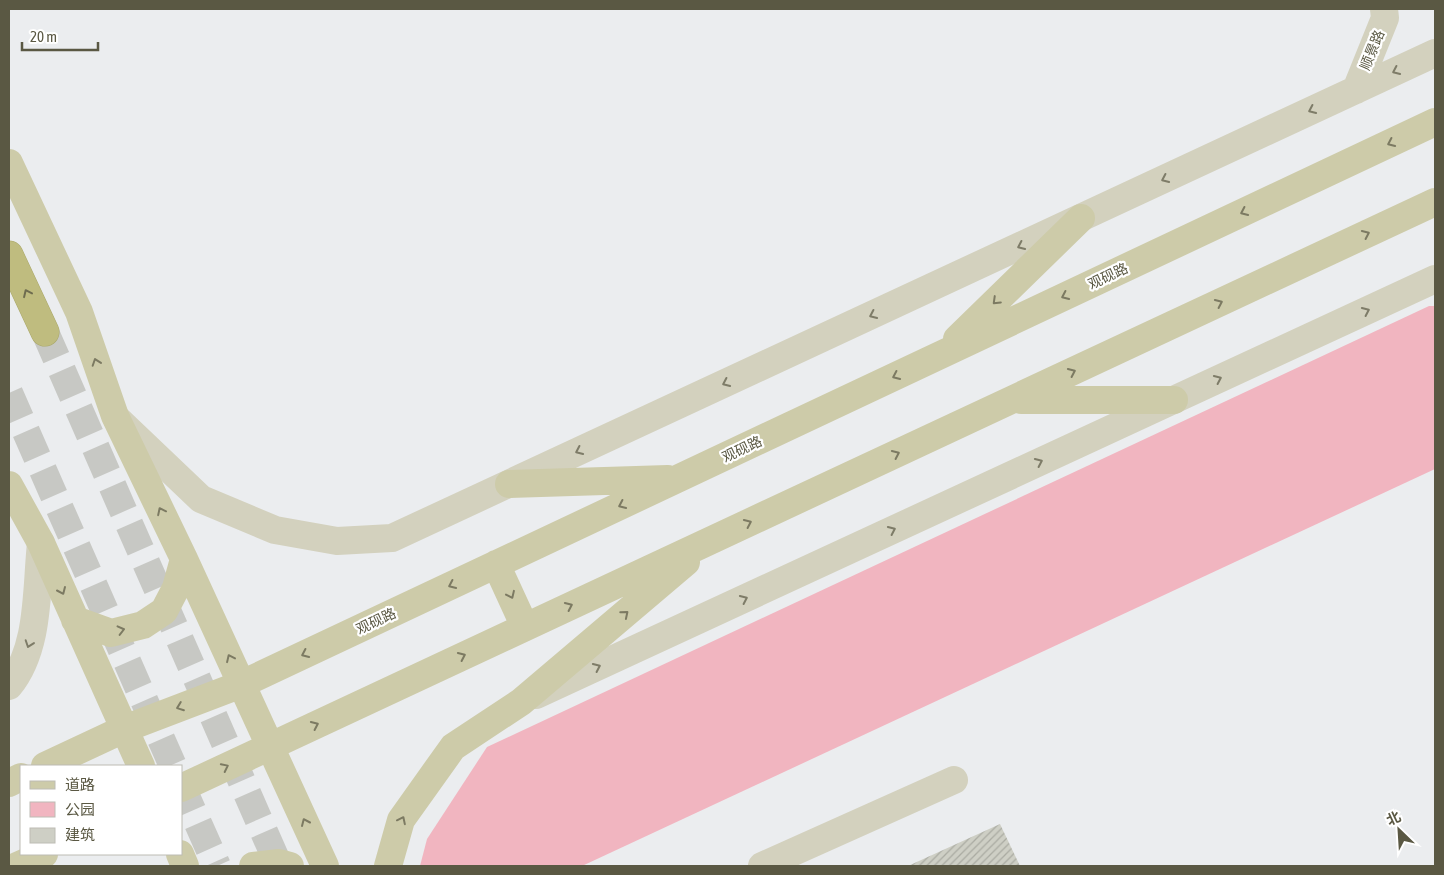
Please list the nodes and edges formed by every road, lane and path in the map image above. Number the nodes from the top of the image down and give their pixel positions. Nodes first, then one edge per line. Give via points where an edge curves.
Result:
1 (1384, 9) edge
2 (1435, 53) edge
3 (1356, 90) junction
4 (1435, 122) edge
5 (9, 164) edge
6 (1435, 202) edge
7 (1081, 218) junction
8 (9, 255) edge
9 (1435, 279) edge
10 (45, 332) tunnel mouth
11 (940, 355) junction
12 (1012, 400) junction
13 (1174, 400) junction
14 (115, 416) junction
15 (679, 478) junction
16 (509, 484) junction
17 (9, 485) edge
18 (715, 538) junction
19 (41, 543) junction
20 (184, 559) junction
21 (496, 564) junction
22 (74, 620) junction
23 (525, 627) junction
24 (242, 684) junction
25 (9, 686) edge
26 (521, 702) junction
27 (124, 729) junction
28 (271, 745) junction
29 (47, 765) edge
30 (140, 765) edge
31 (954, 780) dead end
32 (182, 788) edge
33 (42, 855) edge
34 (17, 866) edge
35 (253, 866) edge
36 (290, 866) edge
37 (325, 866) edge
38 (388, 866) edge
39 (762, 866) edge

1 - 3 street, 顺景路 via 1385,18
2 -> 3 street
3 -> 7 street
4 -> 11 main road, 观砚路
14 -> 5 main road via 79,312
12 -> 6 main road
7 -> 11 main road
7 -> 16 street
10 -> 8 highway
13 -> 9 street
11 -> 15 main road, 观砚路
12 - 13 main road
18 -> 12 main road
26 -> 13 street
14 - 16 street via 201,499 275,530 337,541 392,538
20 -> 14 main road
15 - 16 main road
15 -> 21 main road, 观砚路
17 - 19 main road
23 -> 18 main road
26 -> 18 main road
19 -> 22 main road
19 -> 25 street via 33,632 19,674
22 -> 20 main road via 111,632 143,624 164,611 176,588
24 -> 20 main road
21 -> 23 main road
21 -> 24 main road, 观砚路
22 - 27 main road
28 -> 23 main road
24 -> 27 main road, 观砚路
24 - 28 main road
38 -> 26 main road via 401,820 453,748
27 - 29 main road, 观砚路
27 - 30 main road
32 -> 28 main road
37 -> 28 main road
31 - 39 street
33 - 34 main road
35 - 36 main road via 279,863

